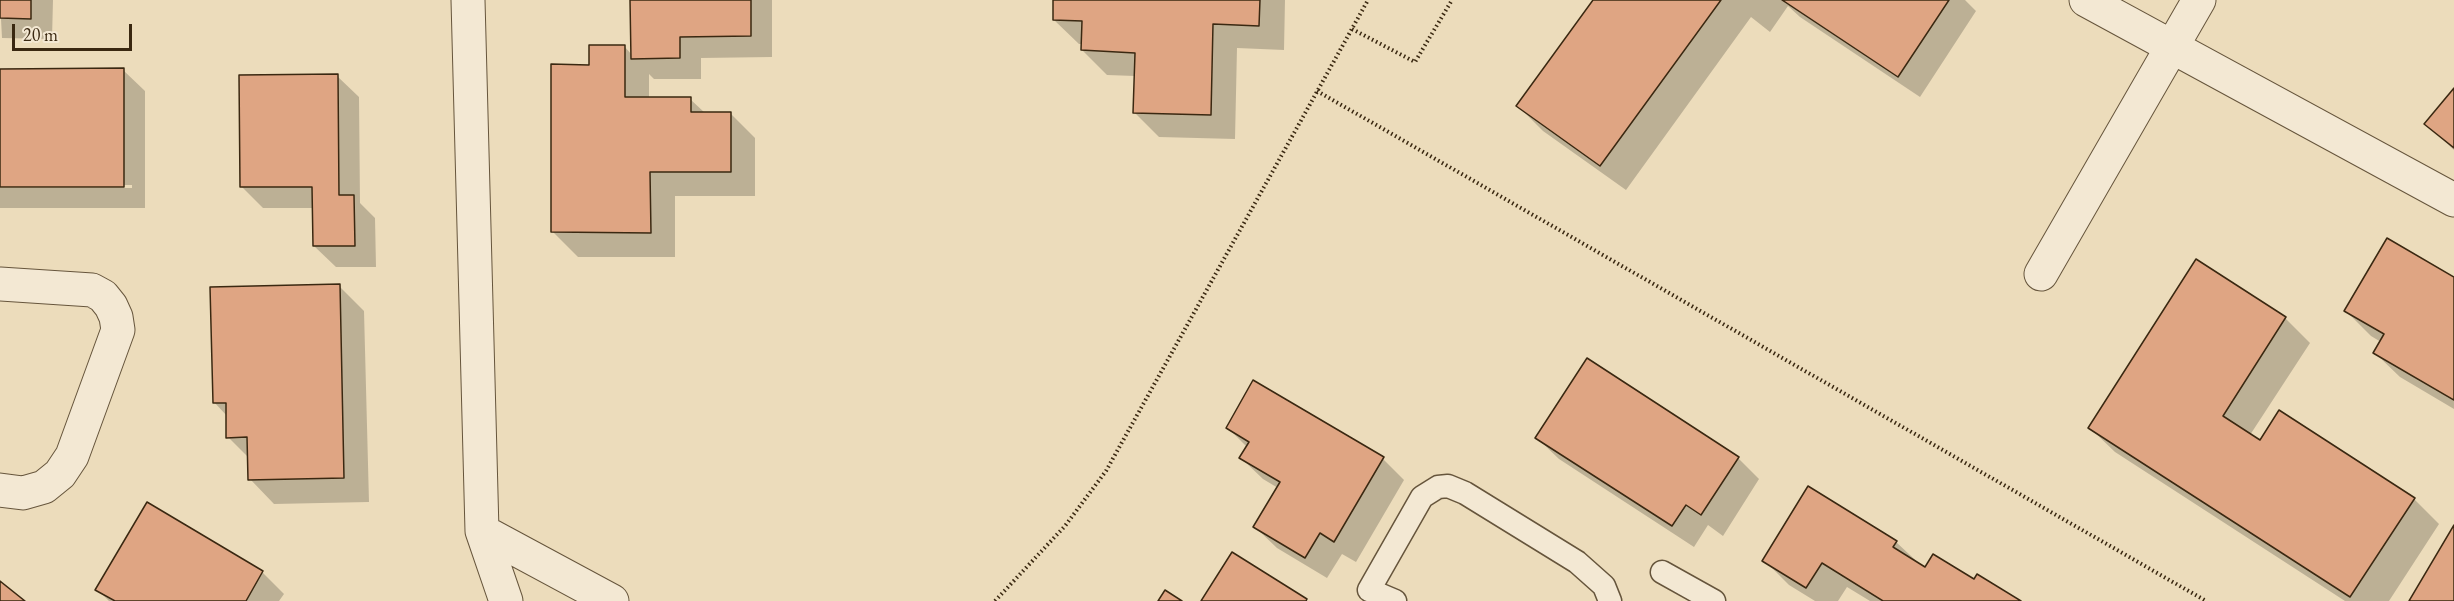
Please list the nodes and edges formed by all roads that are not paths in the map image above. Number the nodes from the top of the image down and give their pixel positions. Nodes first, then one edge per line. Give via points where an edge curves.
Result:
1 (468, 0) edge
2 (2086, 0) edge
3 (2199, 0) edge
4 (2172, 47) junction
5 (2454, 200) edge
6 (2041, 274) dead end
7 (0, 284) edge
8 (0, 490) edge
9 (482, 531) junction
10 (1662, 572) dead end
11 (1366, 595) edge
12 (506, 601) edge
13 (612, 601) edge
14 (1395, 601) edge
15 (1610, 601) edge
16 (1714, 601) edge

1 - 9 street
2 - 4 street
3 - 4 street
4 - 5 street
4 - 6 street
7 - 8 street via 92,290 111,306 118,330 72,456 60,474 44,487 23,493
9 - 12 street
9 - 13 street
10 - 16 lane
11 - 14 lane
11 - 15 lane via 1422,497 1448,486 1577,561 1604,586

